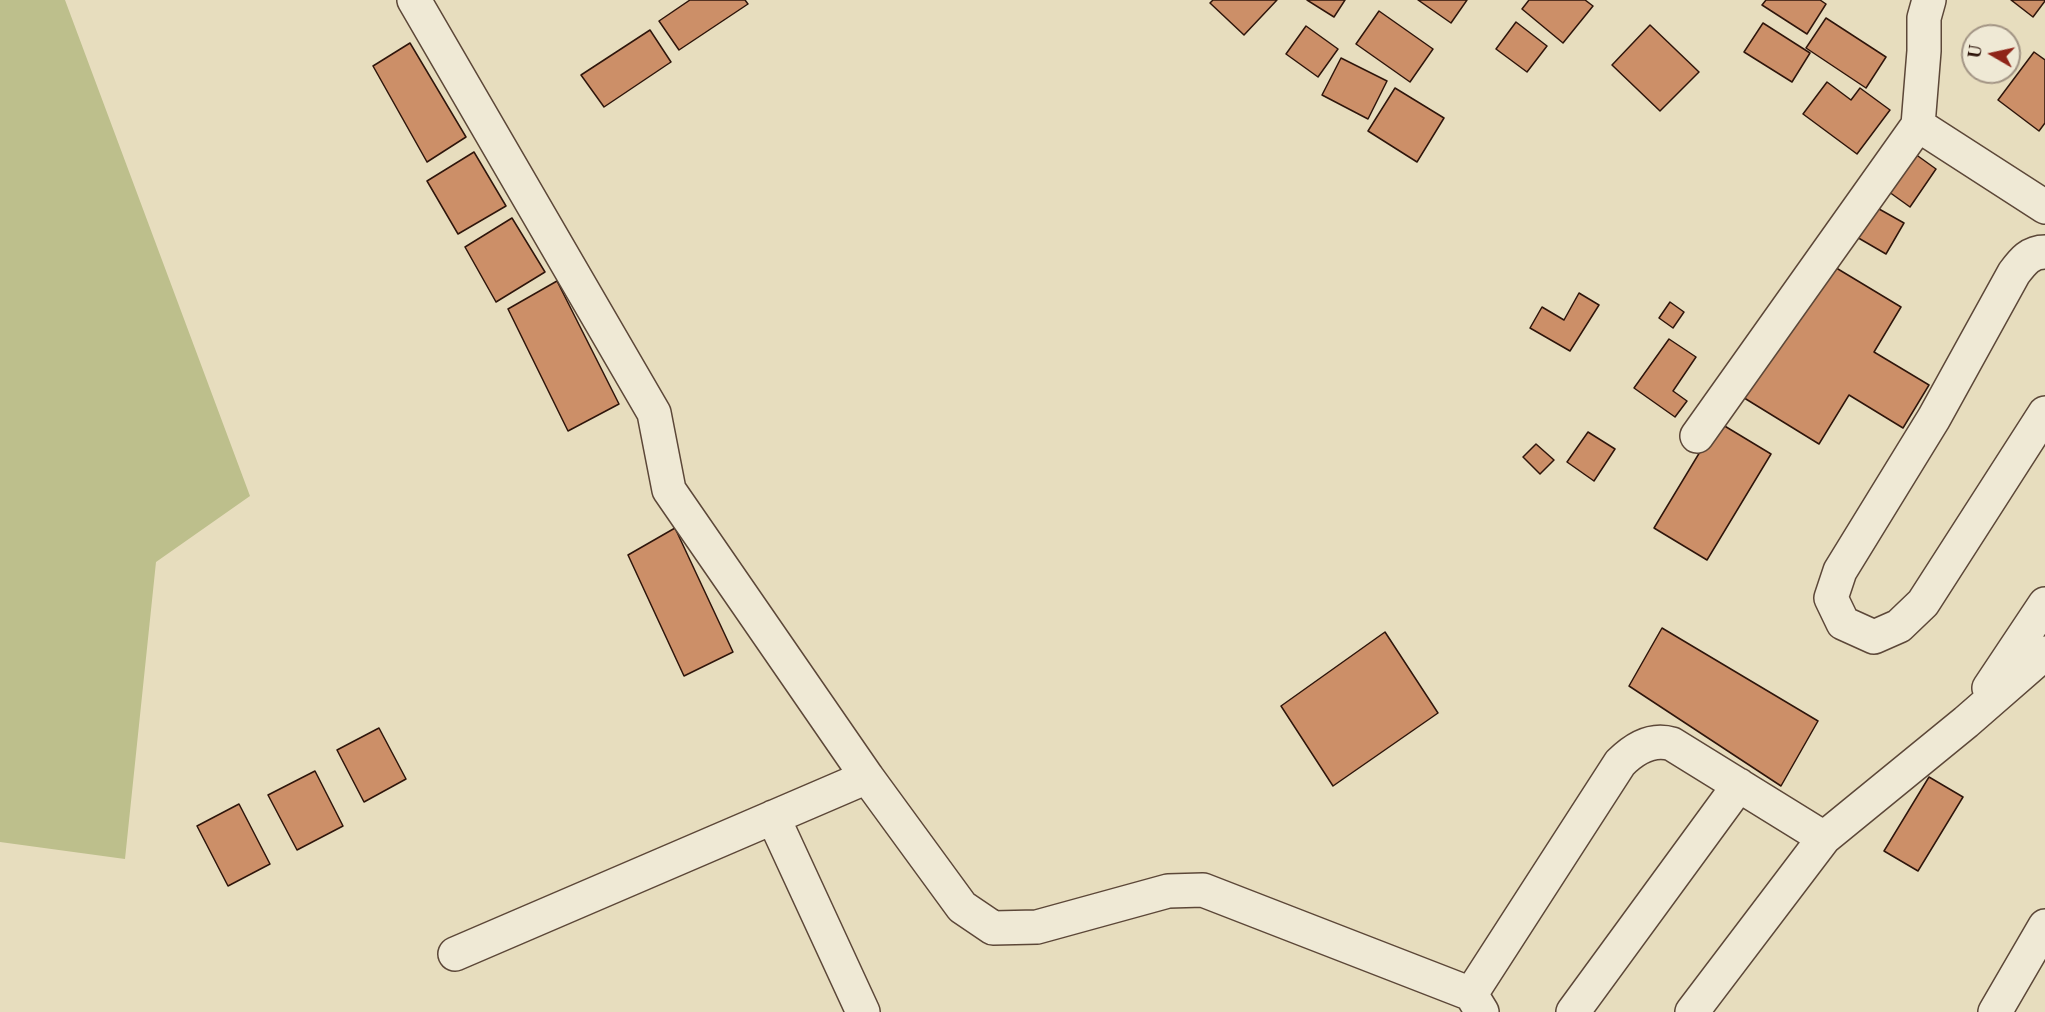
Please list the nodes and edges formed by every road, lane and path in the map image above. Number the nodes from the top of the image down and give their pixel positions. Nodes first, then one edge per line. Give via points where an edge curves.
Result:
1 (414, 0) edge
2 (1929, 0) edge
3 (1918, 124) junction
4 (2045, 207) edge
5 (2045, 252) edge
6 (2045, 413) edge
7 (1697, 436) dead end
8 (2045, 604) edge
9 (2045, 653) edge
10 (1966, 722) junction
11 (867, 777) junction
12 (1739, 785) junction
13 (773, 818) junction
14 (1824, 838) junction
15 (2045, 926) edge
16 (454, 954) dead end
17 (1476, 1003) edge
18 (863, 1012) edge
19 (1573, 1012) edge
20 (1692, 1012) edge
21 (1995, 1012) edge

1 - 11 street via 654,412 669,490
2 - 3 street via 1924,18
3 - 4 street
3 - 7 street
5 - 6 street via 2026,258 2014,273 1934,418 1840,571 1831,598 1843,623 1874,637 1899,626 1923,603
8 - 10 street
9 - 10 street
10 - 14 street
11 - 13 street
11 - 17 street via 962,907 993,928 1038,927 1168,891 1203,890
12 - 14 street
12 - 17 street via 1672,744 1662,741 1632,751 1620,763
12 - 19 street
13 - 16 street
13 - 18 street
14 - 20 street
15 - 21 street

